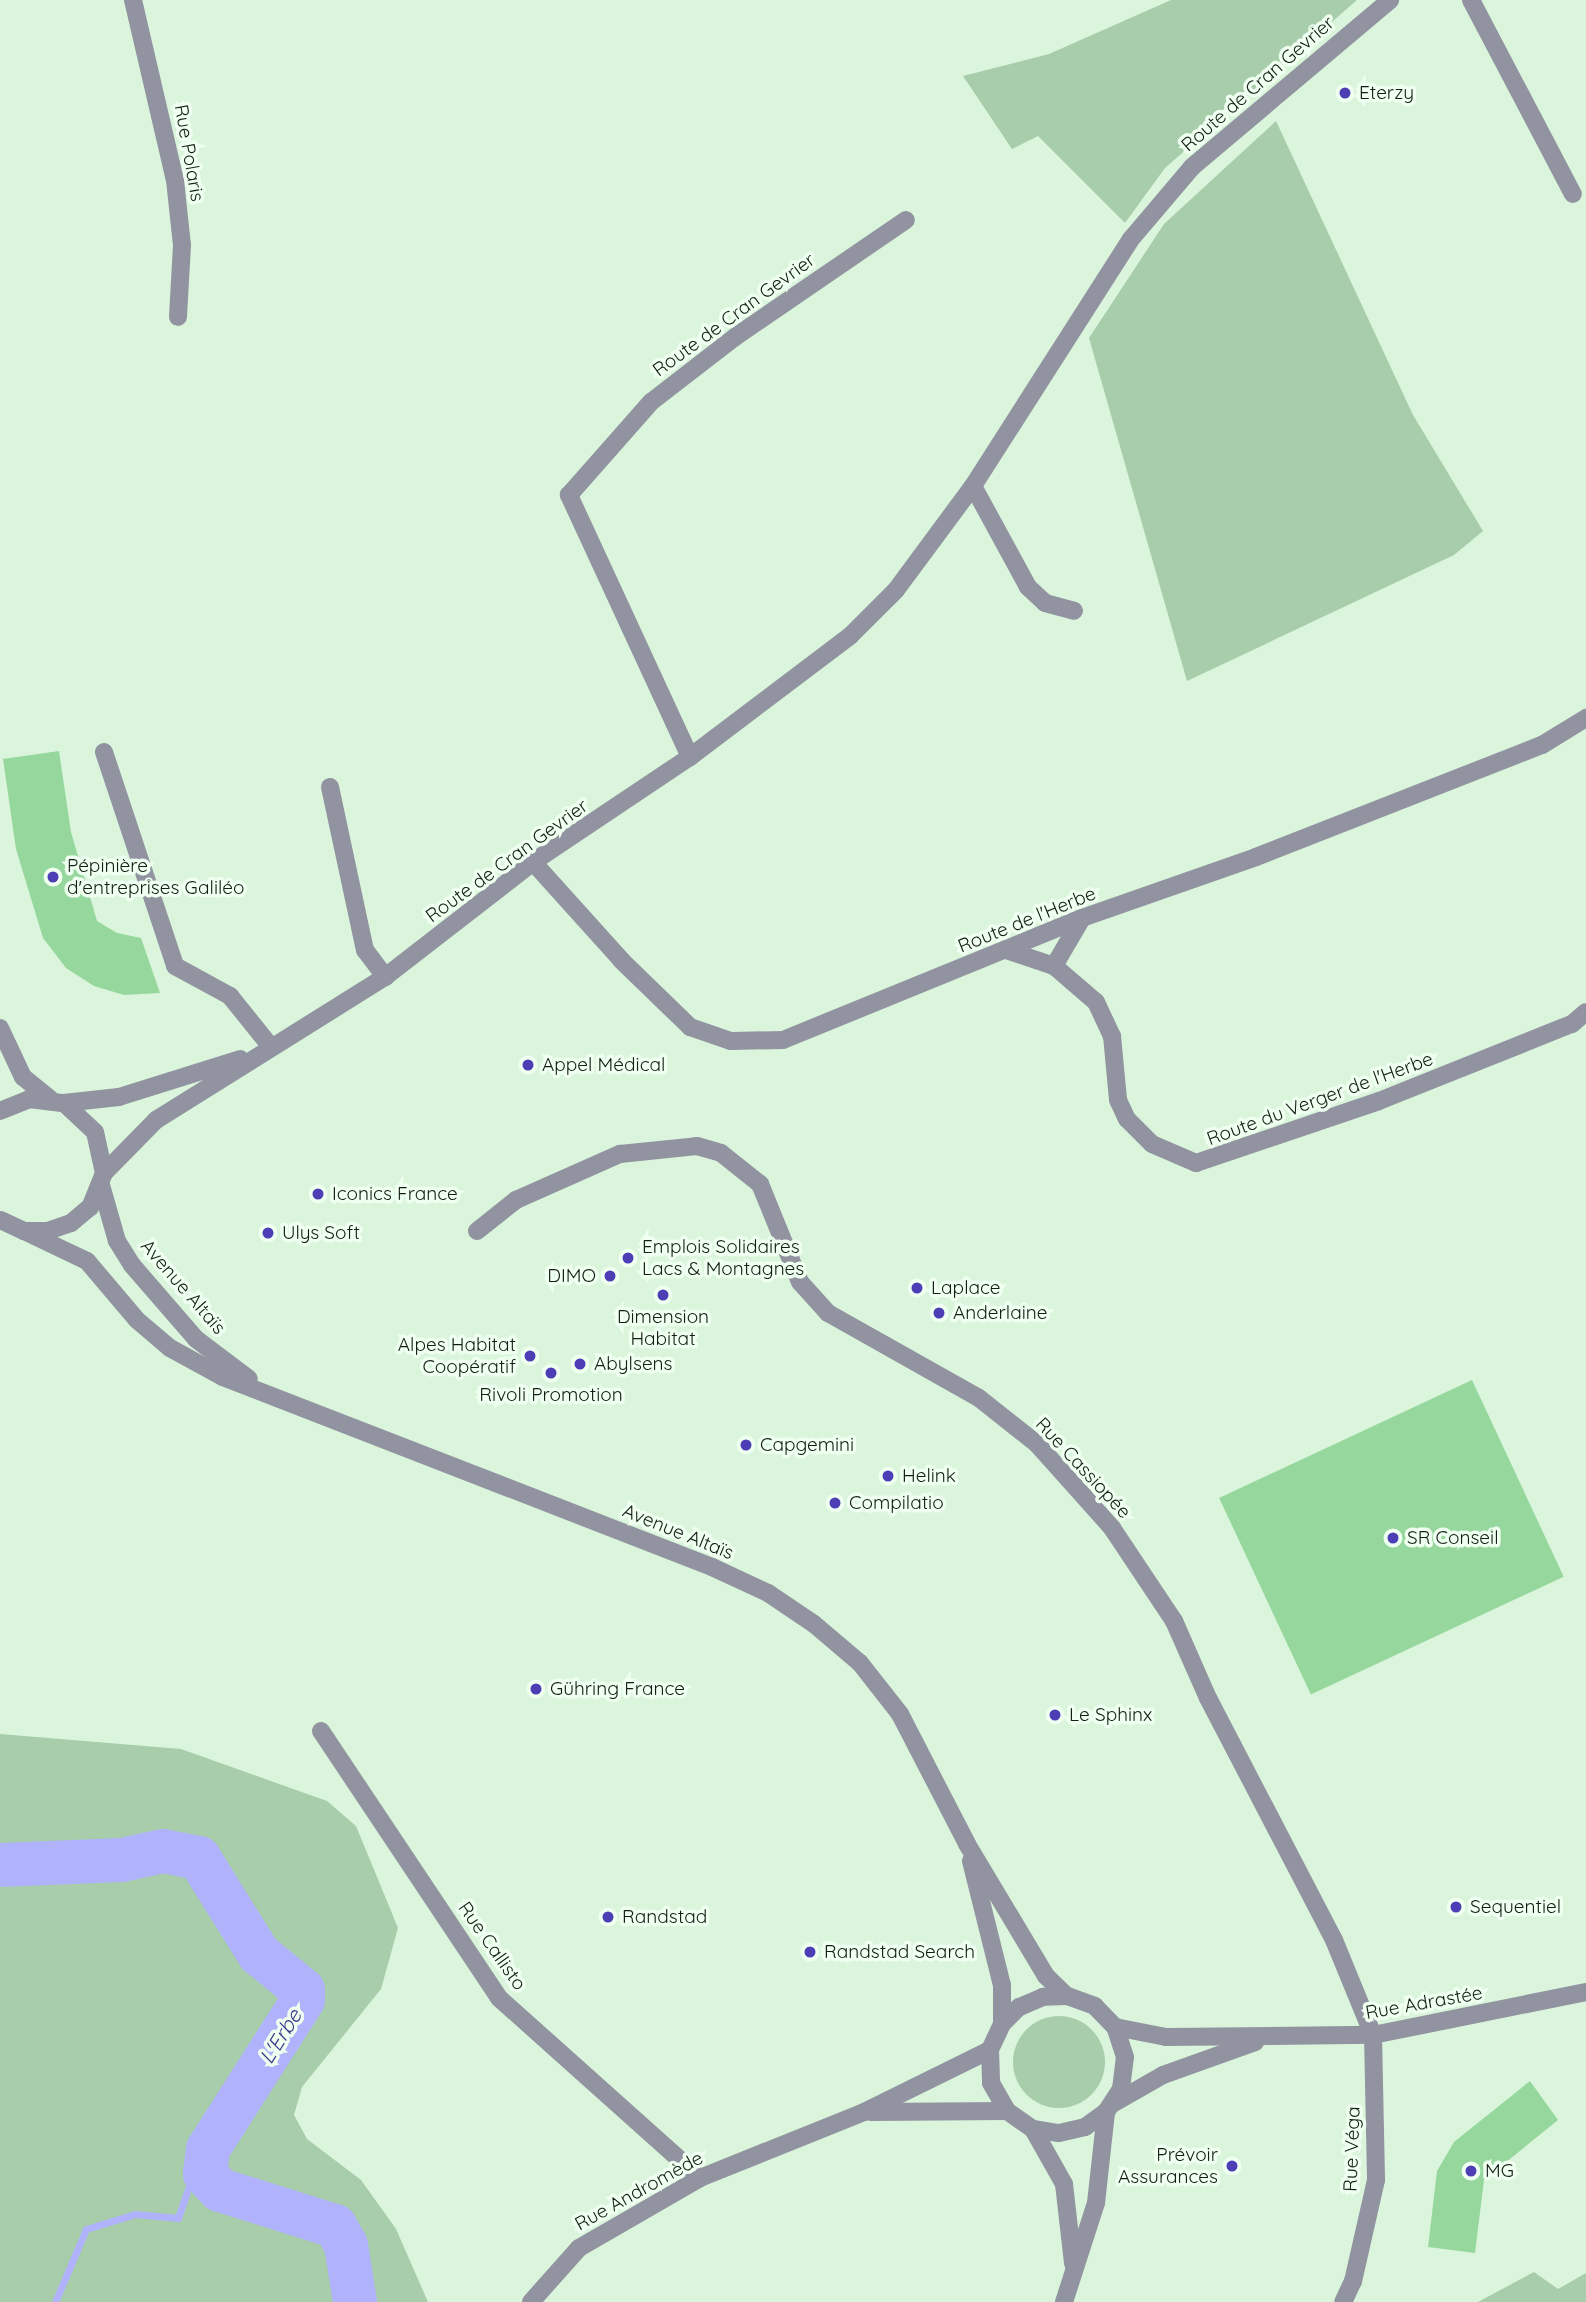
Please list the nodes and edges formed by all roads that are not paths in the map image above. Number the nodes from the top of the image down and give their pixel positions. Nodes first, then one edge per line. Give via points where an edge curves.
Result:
1 (133, 0) edge
2 (1390, 0) edge
3 (1471, 0) edge
4 (1573, 194) dead end
5 (906, 220) dead end
6 (178, 317) dead end
7 (973, 486) junction
8 (1074, 611) dead end
9 (1586, 718) edge
10 (104, 752) dead end
11 (690, 757) junction
12 (330, 787) dead end
13 (533, 862) junction
14 (1082, 918) junction
15 (1009, 951) junction
16 (1054, 966) junction
17 (385, 977) junction
18 (1586, 1012) edge
19 (0, 1028) edge
20 (271, 1047) junction
21 (251, 1057) junction
22 (57, 1101) junction
23 (0, 1111) edge
24 (102, 1179) junction
25 (8, 1225) edge
26 (477, 1231) dead end
27 (266, 1391) junction
28 (321, 1731) dead end
29 (967, 1844) junction
30 (1586, 1992) edge
31 (1067, 1996) junction
32 (1002, 2024) junction
33 (1115, 2027) junction
34 (1373, 2035) junction
35 (1268, 2037) junction
36 (990, 2050) junction
37 (1109, 2108) junction
38 (1006, 2111) junction
39 (864, 2112) junction
40 (1033, 2129) junction
41 (700, 2178) junction
42 (1073, 2270) junction
43 (531, 2302) edge
44 (1064, 2302) edge
45 (1343, 2302) edge

1 - 6 street, Rue Polaris via 175,180 181,245
2 - 7 street, Route de Cran Gevrier via 1184,177 1131,239
3 - 4 street
5 - 11 street, Route de Cran Gevrier via 735,337 651,402 569,495
7 - 8 street via 1028,587 1045,603
7 - 11 street, Route de Cran Gevrier via 896,590 850,636
9 - 14 street, Route de l'Herbe via 1542,745 1256,858
10 - 20 street via 175,966 230,996
11 - 13 street, Route de Cran Gevrier
12 - 17 street via 365,950
13 - 15 street, Route de l'Herbe via 672,1012 710,1037 731,1041 783,1040
13 - 17 street, Route de Cran Gevrier
14 - 15 street, Route de l'Herbe
14 - 16 street
15 - 16 street, Route du Verger de l'Herbe
16 - 18 street, Route du Verger de l'Herbe via 1078,982 1107,1018 1118,1100 1127,1119 1152,1144 1196,1163 1390,1097 1572,1024
17 - 20 street, Route de Cran Gevrier
19 - 22 street via 23,1077
20 - 21 street, Route de Cran Gevrier
21 - 22 street, Route de Cran Gevrier via 119,1097
21 - 24 street, Route de Cran Gevrier via 156,1120
22 - 23 street, Route de Cran Gevrier via 29,1099
22 - 24 street, Avenue Altaïs via 95,1132
24 - 25 street, Route de Cran Gevrier via 71,1223 48,1231
24 - 27 street, Avenue Altaïs via 117,1241 132,1265 196,1339
25 - 27 street, Avenue Altaïs via 87,1261 137,1320 170,1348 223,1377
26 - 34 street, Rue Cassiopée via 516,1199 620,1154 696,1146 743,1165 775,1212 800,1282 828,1313 979,1398 1037,1444 1112,1528 1174,1621 1208,1698 1334,1940
27 - 29 street, Avenue Altaïs via 768,1593 860,1663 901,1714
28 - 41 street, Rue Callisto via 499,1998
29 - 31 street, Avenue Altaïs via 1046,1976
29 - 32 street, Avenue Altaïs via 1002,1985
30 - 34 street, Rue Adrastée
31 - 32 street via 1042,1997 1020,2007
31 - 33 street via 1095,2006
32 - 36 street
33 - 35 street, Rue Adrastée via 1166,2037
33 - 37 street via 1125,2057 1121,2089
34 - 35 street, Rue Adrastée
34 - 45 street, Rue Véga via 1376,2180 1353,2280
35 - 37 street, Rue Adrastée via 1163,2075
36 - 38 street via 991,2082
36 - 39 street, Rue Andromède
37 - 40 street via 1085,2127 1059,2133
37 - 42 street via 1096,2203
38 - 39 street, Rue Andromède
38 - 40 street
39 - 41 street, Rue Andromède
40 - 42 street via 1064,2183
41 - 43 street, Rue Andromède via 579,2248
42 - 44 street

